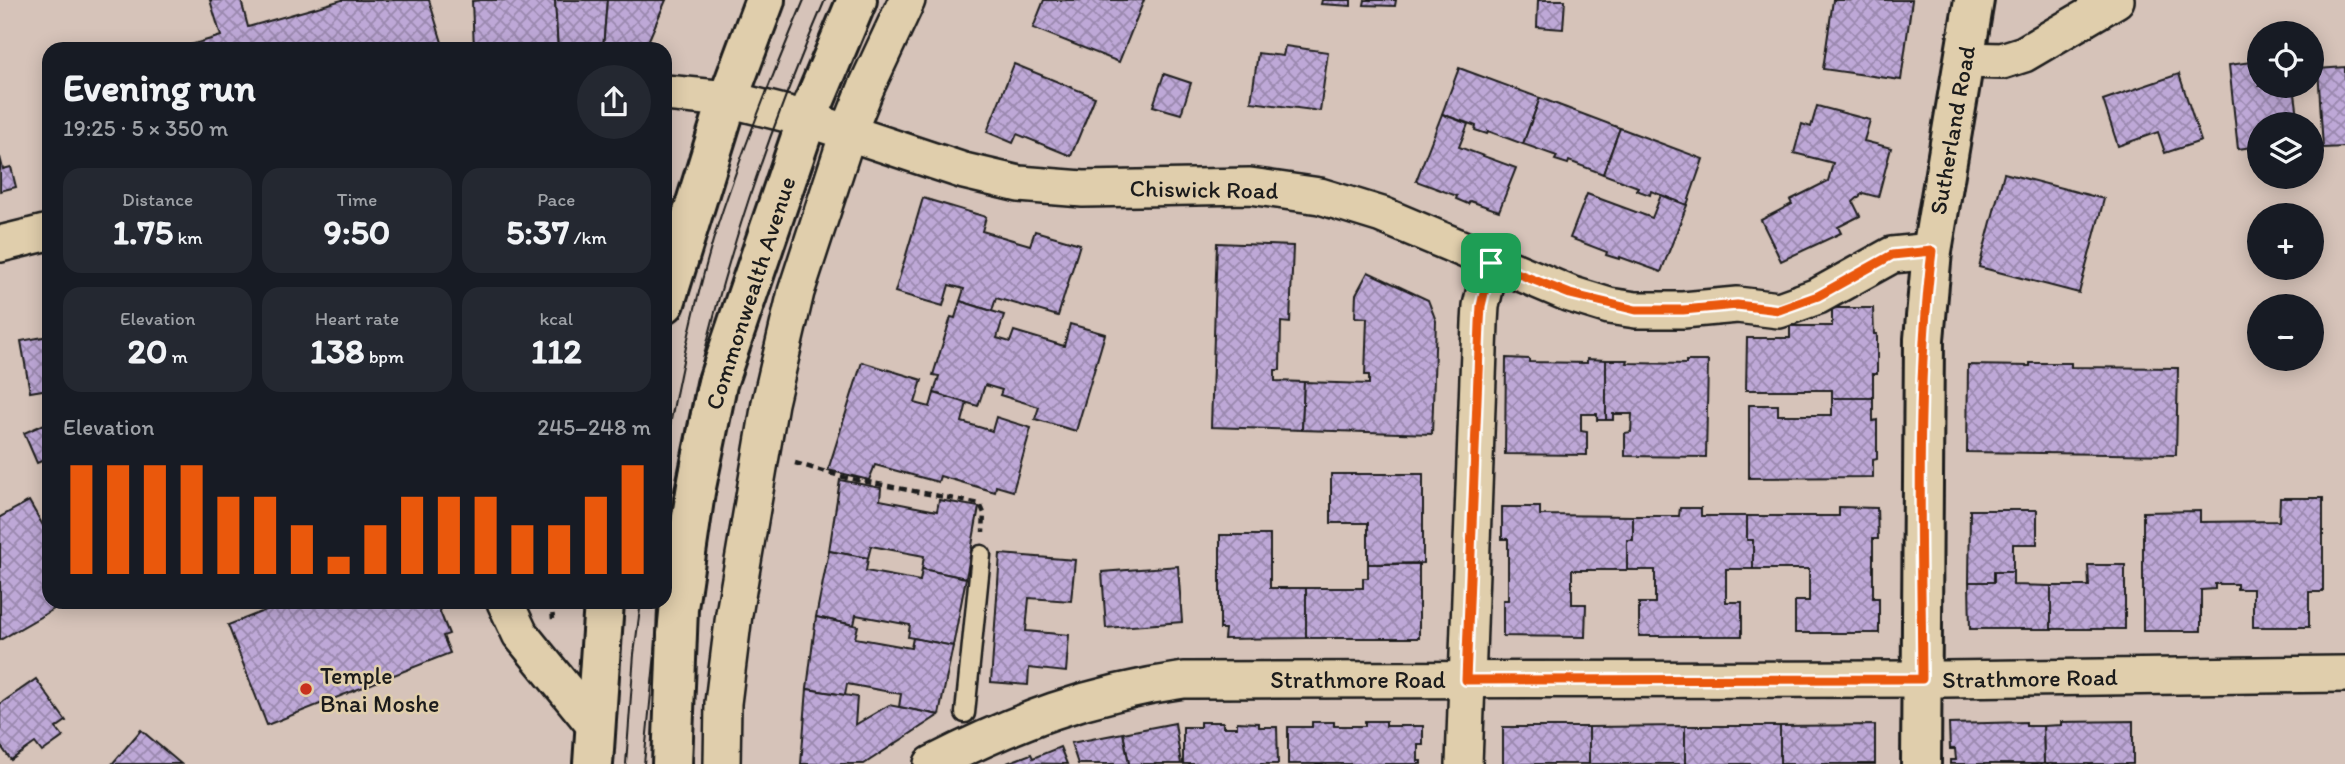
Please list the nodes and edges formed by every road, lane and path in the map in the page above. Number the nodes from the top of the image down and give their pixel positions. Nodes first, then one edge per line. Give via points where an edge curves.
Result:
1 (765, 0) edge
2 (857, 0) edge
3 (907, 0) edge
4 (1974, 0) edge
5 (2116, 0) edge
6 (1964, 60) junction
7 (672, 94) edge
8 (728, 99) junction
9 (807, 118) junction
10 (848, 133) junction
11 (42, 234) edge
12 (0, 244) edge
13 (1932, 251) junction
14 (1503, 267) junction
15 (672, 280) edge
16 (793, 463) dead end
17 (984, 523) dead end
18 (981, 555) dead end
19 (508, 609) edge
20 (603, 609) edge
21 (2345, 674) edge
22 (1922, 679) junction
23 (1466, 680) junction
24 (965, 713) dead end
25 (595, 726) junction
26 (593, 764) edge
27 (672, 764) edge
28 (722, 764) edge
29 (932, 764) edge
30 (1464, 764) edge
31 (1921, 764) edge

1 - 8 main road
2 - 9 main road, Commonwealth Avenue
3 - 10 street, Commonwealth Avenue
4 - 6 main road, Sutherland Road
5 - 6 street via 2024,54 2002,61
6 - 13 main road, Sutherland Road
7 - 8 street, Chiswick Road
8 - 9 street, Chiswick Road
8 - 15 main road
9 - 10 street, Chiswick Road
9 - 27 main road, Commonwealth Avenue via 717,384 678,608
10 - 14 street, Chiswick Road via 964,171 1045,188 1250,186 1320,196 1382,215
10 - 28 street, Commonwealth Avenue via 796,292 770,403 734,614 723,703
11 - 12 street
13 - 14 street, Chiswick Road via 1892,255 1818,296 1779,310 1737,305 1636,310 1583,299
13 - 22 main road, Sutherland Road via 1922,401
14 - 23 street via 1481,306
16 - 17 path via 979,504
18 - 24 lane
19 - 25 street via 520,634
20 - 25 main road
21 - 22 street, Strathmore Road
22 - 23 street, Strathmore Road
22 - 31 main road, Sutherland Road
23 - 29 street, Strathmore Road via 1235,678 1135,687 1032,717
23 - 30 street
25 - 26 main road

